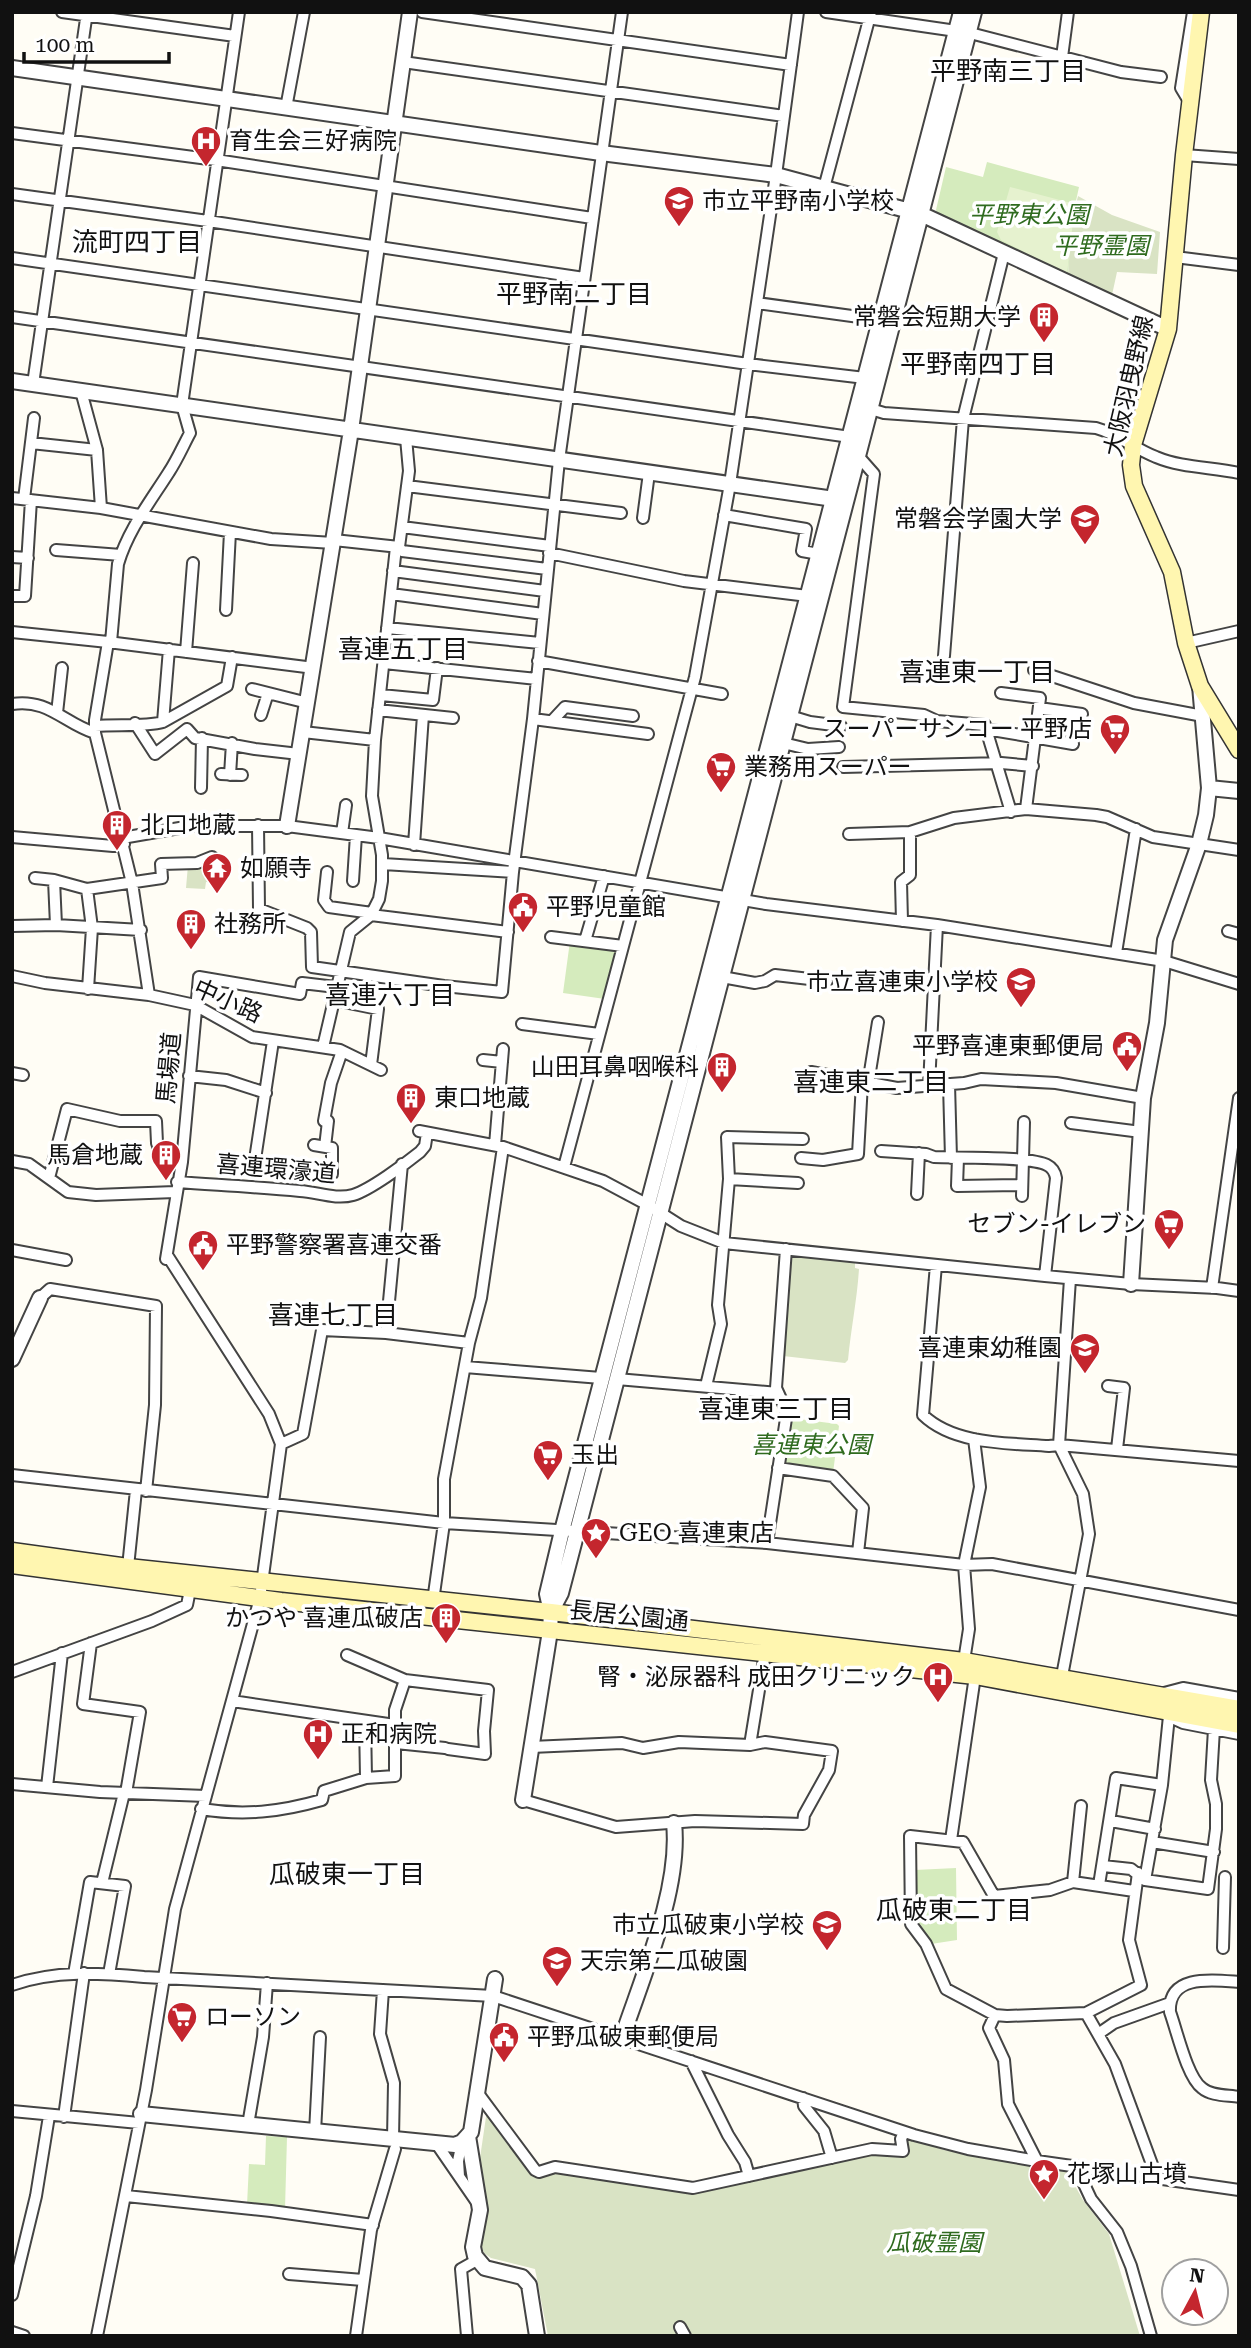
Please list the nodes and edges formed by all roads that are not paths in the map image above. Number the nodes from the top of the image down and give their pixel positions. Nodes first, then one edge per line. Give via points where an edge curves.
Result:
1 (62, 12) edge
2 (239, 12) edge
3 (304, 12) edge
4 (410, 12) edge
5 (422, 12) edge
6 (622, 12) edge
7 (798, 12) edge
8 (825, 12) edge
9 (961, 12) edge
10 (974, 12) edge
11 (1068, 12) edge
12 (1193, 12) edge
13 (1201, 12) edge
14 (87, 14) edge
15 (870, 15) edge
16 (964, 32) junction
17 (236, 36) junction
18 (618, 40) junction
19 (1062, 57) junction
20 (403, 62) junction
21 (791, 65) junction
22 (12, 68) edge
23 (1161, 76) dead end
24 (77, 77) junction
25 (610, 93) junction
26 (225, 99) junction
27 (1190, 103) junction
28 (286, 108) junction
29 (784, 116) junction
30 (395, 123) junction
31 (12, 133) edge
32 (68, 141) junction
33 (601, 153) junction
34 (1184, 155) junction
35 (1239, 159) edge
36 (216, 160) junction
37 (776, 175) junction
38 (386, 186) junction
39 (824, 188) junction
40 (12, 194) edge
41 (59, 201) junction
42 (915, 212) junction
43 (592, 218) junction
44 (208, 221) junction
45 (377, 246) junction
46 (1004, 254) junction
47 (1175, 257) junction
48 (12, 258) edge
49 (50, 264) junction
50 (1239, 265) edge
51 (584, 278) junction
52 (199, 284) junction
53 (757, 303) junction
54 (369, 308) junction
55 (12, 317) edge
56 (881, 320) junction
57 (42, 321) junction
58 (1168, 329) junction
59 (575, 339) junction
60 (191, 341) junction
61 (748, 364) junction
62 (360, 366) junction
63 (866, 379) junction
64 (12, 381) edge
65 (33, 384) junction
66 (81, 391) junction
67 (568, 395) junction
68 (182, 405) junction
69 (865, 408) junction
70 (34, 418) dead end
71 (963, 419) junction
72 (740, 420) junction
73 (351, 430) junction
74 (850, 437) junction
75 (406, 438) junction
76 (31, 443) junction
77 (1133, 445) junction
78 (97, 450) junction
79 (859, 457) junction
80 (559, 460) junction
81 (649, 473) junction
82 (1239, 473) edge
83 (730, 484) junction
84 (407, 486) junction
85 (22, 499) edge
86 (834, 499) junction
87 (554, 506) junction
88 (101, 508) junction
89 (621, 513) dead end
90 (141, 514) junction
91 (724, 515) junction
92 (643, 517) dead end
93 (402, 527) junction
94 (230, 532) junction
95 (333, 541) junction
96 (398, 547) junction
97 (56, 550) dead end
98 (549, 550) junction
99 (121, 555) junction
100 (819, 555) junction
101 (12, 558) edge
102 (28, 558) junction
103 (194, 563) dead end
104 (547, 569) junction
105 (393, 570) junction
106 (712, 584) junction
107 (545, 591) junction
108 (391, 594) junction
109 (12, 596) edge
110 (808, 596) junction
111 (226, 610) dead end
112 (543, 614) junction
113 (810, 618) junction
114 (387, 628) junction
115 (1239, 631) edge
116 (12, 632) edge
117 (109, 642) junction
118 (540, 643) junction
119 (1186, 643) junction
120 (169, 649) junction
121 (186, 652) junction
122 (944, 656) dead end
123 (232, 657) junction
124 (538, 661) junction
125 (384, 663) junction
126 (62, 668) dead end
127 (314, 668) junction
128 (437, 668) junction
129 (1034, 670) dead end
130 (537, 679) junction
131 (1200, 686) junction
132 (692, 688) junction
133 (252, 689) dead end
134 (268, 693) junction
135 (1001, 693) dead end
136 (722, 694) dead end
137 (381, 695) junction
138 (308, 703) junction
139 (12, 704) edge
140 (1039, 708) junction
141 (378, 710) junction
142 (57, 713) junction
143 (1082, 714) dead end
144 (261, 715) dead end
145 (423, 715) junction
146 (633, 716) dead end
147 (790, 716) junction
148 (1203, 716) junction
149 (453, 718) dead end
150 (533, 719) junction
151 (552, 721) junction
152 (163, 722) junction
153 (135, 723) junction
154 (841, 726) dead end
155 (986, 729) junction
156 (95, 730) junction
157 (303, 732) junction
158 (648, 734) dead end
159 (202, 738) junction
160 (1036, 738) junction
161 (374, 740) junction
162 (232, 743) junction
163 (783, 743) junction
164 (1073, 744) dead end
165 (839, 747) dead end
166 (1239, 750) edge
167 (299, 754) junction
168 (995, 764) junction
169 (1033, 766) junction
170 (843, 767) dead end
171 (242, 775) dead end
172 (201, 788) dead end
173 (1209, 788) junction
174 (1239, 791) edge
175 (346, 804) dead end
176 (1026, 809) junction
177 (1011, 812) junction
178 (258, 825) junction
179 (287, 826) junction
180 (1136, 829) junction
181 (910, 831) junction
182 (342, 833) junction
183 (849, 834) dead end
184 (356, 835) junction
185 (12, 837) edge
186 (379, 838) junction
187 (123, 841) junction
188 (1199, 844) junction
189 (414, 845) junction
190 (1239, 850) edge
191 (212, 857) dead end
192 (383, 864) junction
193 (514, 867) junction
194 (327, 872) dead end
195 (604, 876) junction
196 (34, 878) dead end
197 (54, 880) junction
198 (353, 881) dead end
199 (640, 882) junction
200 (132, 883) junction
201 (87, 889) junction
202 (736, 898) junction
203 (372, 914) junction
204 (902, 921) junction
205 (56, 925) junction
206 (937, 925) junction
207 (12, 926) edge
208 (92, 928) junction
209 (141, 930) junction
210 (508, 932) junction
211 (551, 937) dead end
212 (585, 941) junction
213 (623, 946) junction
214 (1116, 953) junction
215 (1164, 961) junction
216 (339, 972) junction
217 (12, 976) edge
218 (722, 976) junction
219 (827, 981) dead end
220 (1239, 984) edge
221 (336, 987) junction
222 (88, 989) junction
223 (149, 995) junction
224 (334, 1000) junction
225 (195, 1005) junction
226 (878, 1022) dead end
227 (522, 1024) dead end
228 (599, 1034) junction
229 (274, 1041) junction
230 (323, 1047) junction
231 (503, 1049) dead end
232 (342, 1051) junction
233 (483, 1060) dead end
234 (502, 1062) junction
235 (811, 1073) dead end
236 (189, 1076) junction
237 (865, 1083) junction
238 (949, 1084) junction
239 (929, 1085) junction
240 (266, 1093) junction
241 (1143, 1098) junction
242 (1239, 1098) edge
243 (1024, 1122) dead end
244 (1071, 1123) dead end
245 (1141, 1132) junction
246 (803, 1139) dead end
247 (499, 1146) junction
248 (881, 1152) dead end
249 (919, 1153) junction
250 (801, 1158) dead end
251 (955, 1158) junction
252 (12, 1161) edge
253 (1023, 1161) junction
254 (182, 1162) junction
255 (402, 1164) junction
256 (254, 1166) dead end
257 (564, 1167) junction
258 (332, 1174) dead end
259 (49, 1178) junction
260 (729, 1179) junction
261 (798, 1183) dead end
262 (176, 1187) junction
263 (917, 1194) dead end
264 (654, 1208) junction
265 (724, 1243) junction
266 (786, 1249) junction
267 (12, 1251) edge
268 (66, 1259) dead end
269 (936, 1265) junction
270 (1045, 1276) junction
271 (1070, 1279) junction
272 (1131, 1284) junction
273 (1212, 1288) junction
274 (1239, 1292) edge
275 (40, 1298) joint
276 (386, 1333) junction
277 (469, 1343) junction
278 (12, 1359) edge
279 (465, 1367) junction
280 (601, 1378) junction
281 (617, 1379) junction
282 (706, 1386) junction
283 (1108, 1386) dead end
284 (778, 1393) junction
285 (974, 1439) junction
286 (281, 1444) junction
287 (1059, 1444) junction
288 (1117, 1449) junction
289 (1239, 1461) edge
290 (778, 1468) junction
291 (12, 1475) edge
292 (141, 1490) junction
293 (272, 1505) junction
294 (444, 1523) junction
295 (569, 1531) junction
296 (767, 1543) junction
297 (12, 1551) edge
298 (858, 1553) junction
299 (12, 1565) edge
300 (964, 1565) junction
301 (128, 1567) junction
302 (1079, 1581) junction
303 (190, 1590) junction
304 (261, 1590) junction
305 (433, 1601) junction
306 (1239, 1610) edge
307 (551, 1612) junction
308 (550, 1630) junction
309 (91, 1643) junction
310 (62, 1653) junction
311 (765, 1653) junction
312 (346, 1655) dead end
313 (964, 1661) junction
314 (12, 1671) edge
315 (975, 1676) junction
316 (1062, 1676) junction
317 (405, 1681) junction
318 (1239, 1698) edge
319 (232, 1701) junction
320 (1156, 1701) junction
321 (1239, 1709) edge
322 (1169, 1716) junction
323 (365, 1721) junction
324 (395, 1725) junction
325 (1239, 1725) edge
326 (1214, 1729) junction
327 (1239, 1734) edge
328 (396, 1743) junction
329 (750, 1745) junction
330 (531, 1747) junction
331 (366, 1778) junction
332 (12, 1784) edge
333 (1162, 1785) junction
334 (47, 1787) junction
335 (125, 1793) junction
336 (206, 1796) junction
337 (523, 1800) joint
338 (1081, 1806) dead end
339 (201, 1809) junction
340 (1111, 1821) junction
341 (674, 1823) junction
342 (1155, 1829) junction
343 (951, 1840) junction
344 (1152, 1842) junction
345 (1214, 1852) junction
346 (1103, 1866) junction
347 (1141, 1876) junction
348 (1211, 1876) junction
349 (1225, 1877) junction
350 (1239, 1879) edge
351 (1073, 1882) junction
352 (102, 1883) junction
353 (1099, 1885) junction
354 (1134, 1891) junction
355 (1223, 1948) dead end
356 (79, 1974) junction
357 (109, 1974) junction
358 (163, 1977) junction
359 (495, 1979) dead end
360 (1239, 1982) edge
361 (267, 1983) junction
362 (12, 1985) edge
363 (383, 1990) junction
364 (493, 1996) junction
365 (1170, 2003) junction
366 (1086, 2013) junction
367 (995, 2015) junction
368 (1098, 2034) junction
369 (320, 2037) dead end
370 (622, 2038) junction
371 (691, 2061) junction
372 (477, 2092) junction
373 (1239, 2096) edge
374 (803, 2098) junction
375 (12, 2111) edge
376 (49, 2116) junction
377 (64, 2117) junction
378 (140, 2119) junction
379 (248, 2125) junction
380 (315, 2132) junction
381 (904, 2132) junction
382 (465, 2139) junction
383 (436, 2143) junction
384 (394, 2144) junction
385 (832, 2158) junction
386 (1037, 2161) junction
387 (1076, 2166) junction
388 (459, 2176) junction
389 (749, 2176) junction
390 (1157, 2178) junction
391 (1239, 2190) edge
392 (126, 2196) junction
393 (480, 2206) junction
394 (373, 2225) junction
395 (477, 2260) junction
396 (289, 2274) dead end
397 (363, 2280) junction
398 (12, 2295) edge
399 (12, 2332) edge
400 (24, 2336) edge
401 (97, 2336) edge
402 (356, 2336) edge
403 (467, 2336) edge
404 (537, 2336) edge
405 (1151, 2336) edge

1 - 14 street
2 - 17 street
3 - 28 street
4 - 20 street
5 - 18 street
6 - 18 street
7 - 21 street
8 - 15 street
9 - 16 street
10 - 16 street
11 - 19 street
12 - 27 street via 1181,88
13 - 27 main road, 大阪羽曳野線
14 - 17 street
14 - 24 street
15 - 16 street
15 - 39 street
16 - 19 street
16 - 42 street
17 - 26 street
18 - 21 street
18 - 25 street
19 - 23 street via 1121,72
20 - 25 street
20 - 30 street
21 - 29 street
22 - 24 street
24 - 26 street
24 - 32 street
25 - 29 street
25 - 33 street
26 - 28 street
26 - 36 street
27 - 34 main road, 大阪羽曳野線
28 - 30 street
29 - 37 street
30 - 33 street
30 - 38 street
31 - 32 street
32 - 36 street
32 - 41 street
33 - 37 street
33 - 43 street
34 - 35 street
34 - 47 main road, 大阪羽曳野線
36 - 38 street
36 - 44 street
37 - 39 street
37 - 53 street
38 - 43 street
38 - 45 street
39 - 42 street
40 - 41 street
41 - 44 street
41 - 49 street
42 - 46 street
42 - 56 street
42 - 69 street
43 - 51 street
44 - 45 street
44 - 52 street
45 - 51 street
45 - 54 street
46 - 58 street
46 - 71 street
47 - 50 street
47 - 58 main road, 大阪羽曳野線
48 - 49 street
49 - 52 street
49 - 57 street
51 - 59 street
52 - 54 street
52 - 60 street
53 - 56 street
53 - 61 street
54 - 59 street
54 - 62 street
55 - 57 street
56 - 63 street
57 - 60 street
57 - 65 street
58 - 77 main road, 大阪羽曳野線
59 - 61 street
59 - 67 street
60 - 62 street
60 - 68 street
61 - 63 street
61 - 72 street
62 - 67 street
62 - 73 street
63 - 69 street
64 - 65 street
65 - 66 street
66 - 68 street
66 - 78 street
67 - 72 street
67 - 80 street
68 - 73 street
68 - 90 street via 190,433
69 - 71 street
69 - 74 street
69 - 79 street
70 - 76 street
71 - 77 street via 1096,428
71 - 122 street
72 - 74 street
72 - 83 street
73 - 75 street
73 - 95 street
74 - 86 street
75 - 80 street
75 - 84 street
76 - 78 street
76 - 85 street
77 - 82 street via 1175,464
77 - 119 main road, 大阪羽曳野線 via 1134,486 1172,572
78 - 88 street
79 - 113 street
79 - 155 street via 874,474 844,707 924,715 937,721 985,725
80 - 81 street
80 - 87 street
81 - 83 street
81 - 92 street
83 - 86 street
83 - 91 street
84 - 87 street
84 - 93 street
85 - 88 street
85 - 102 street
86 - 100 street
87 - 89 street
87 - 98 street
88 - 90 street
90 - 94 street
90 - 99 street
91 - 100 street via 806,529 802,551
91 - 106 street
93 - 96 street
93 - 98 street
94 - 95 street
94 - 111 street
95 - 96 street
95 - 127 street
96 - 104 street
96 - 105 street
97 - 99 street
98 - 104 street
98 - 106 street
99 - 117 street
100 - 110 street
101 - 102 street
102 - 109 street via 25,596
103 - 121 street
104 - 107 street
105 - 107 street
105 - 108 street
106 - 110 street
106 - 132 street
107 - 112 street
108 - 112 street
108 - 114 street
110 - 113 street
112 - 118 street
113 - 147 street
113 - 202 street
114 - 118 street
114 - 125 street
115 - 119 street
116 - 117 street
117 - 120 street
117 - 156 street
118 - 124 street
119 - 131 main road, 大阪羽曳野線
120 - 121 street
120 - 152 street
121 - 123 street
123 - 127 street
123 - 152 street via 227,686
124 - 130 street
124 - 132 street
125 - 128 street
125 - 137 street
126 - 142 street
127 - 138 street
128 - 130 street
128 - 137 street via 433,700
129 - 148 street via 1134,703
130 - 150 street
131 - 148 street
131 - 166 main road, 大阪羽曳野線
132 - 136 street
132 - 199 street
133 - 134 street
134 - 138 street
134 - 144 street
135 - 140 street via 1040,698
137 - 141 street
138 - 157 street
139 - 142 street via 44,705
140 - 143 street
140 - 160 street
141 - 145 street
141 - 161 street
142 - 156 street via 84,730
145 - 149 street
145 - 189 street
146 - 151 street via 565,707
147 - 154 street
147 - 163 street
148 - 173 street
150 - 151 street
150 - 193 street
151 - 158 street
152 - 153 street
153 - 156 street
153 - 159 street via 155,754 187,729 195,738
155 - 160 street
155 - 168 street
156 - 187 street
157 - 161 street
157 - 167 street
159 - 162 street
159 - 172 street
160 - 164 street
160 - 169 street
161 - 186 street via 372,796
162 - 167 street
162 - 171 street via 225,775
163 - 165 street via 808,749
163 - 202 street
167 - 179 street
168 - 169 street
168 - 170 street
168 - 177 street
169 - 176 street
173 - 174 street
173 - 188 street
175 - 182 street
176 - 177 street
176 - 180 street via 1097,815
177 - 181 street via 954,818
178 - 179 street
178 - 187 street via 191,826
178 - 216 street via 259,909 307,928 312,932 312,967
179 - 182 street
180 - 188 street
180 - 214 street
181 - 183 street
181 - 204 street via 910,875 901,882
182 - 184 street
184 - 186 street
184 - 198 street
185 - 187 street via 113,846
186 - 189 street
186 - 192 street
187 - 200 street
188 - 190 street
188 - 215 street via 1166,940
189 - 193 street
191 - 200 street via 197,863 161,864 162,878
192 - 193 street
192 - 203 street
193 - 195 street
193 - 210 street
194 - 203 street via 324,900 329,907
195 - 199 street
195 - 212 street
196 - 197 street
197 - 201 street
197 - 205 street
199 - 202 street
199 - 213 street
200 - 201 street
200 - 209 street
201 - 208 street
202 - 204 street
202 - 218 street
202 - 264 street
203 - 210 street
203 - 216 street via 350,932
204 - 206 street
205 - 207 street
205 - 208 street
206 - 214 street
206 - 239 street
208 - 209 street
208 - 222 street
209 - 223 street
210 - 216 street via 502,992
211 - 212 street
212 - 213 street
213 - 228 street
214 - 215 street
215 - 220 street
215 - 241 street
216 - 221 street
217 - 222 street, 中小路
218 - 219 street via 755,983 775,975
218 - 264 street
221 - 224 street
221 - 225 street, 馬場道 via 302,983 300,994 199,977
222 - 223 street, 中小路
223 - 225 street, 中小路
224 - 230 street
224 - 232 street, 中小路 via 378,1009 376,1068
225 - 229 street, 中小路 via 252,1037
225 - 236 street, 馬場道
226 - 237 street
227 - 228 street
228 - 257 street
229 - 230 street, 中小路
229 - 240 street
230 - 232 street, 中小路
231 - 234 street
232 - 258 street via 320,1146 332,1148
233 - 234 street
234 - 247 street
235 - 237 street
236 - 240 street via 226,1080
236 - 254 street, 馬場道
237 - 239 street via 897,1088
237 - 250 street via 858,1154
238 - 239 street
238 - 241 street via 981,1079 1056,1083
238 - 251 street
240 - 256 street
241 - 245 street
242 - 273 street
243 - 253 street
244 - 245 street
245 - 272 street
246 - 260 street via 727,1137
247 - 255 street, 喜連環濠道 via 426,1132 421,1152
247 - 257 street
247 - 277 street via 481,1298
248 - 249 street
249 - 251 street
249 - 263 street
251 - 253 street
251 - 253 street via 957,1186 1022,1191
252 - 259 street, 喜連環濠道 via 29,1164
253 - 270 street via 1048,1165 1055,1171
254 - 259 street via 164,1163 156,1121 120,1121 67,1109
254 - 262 street, 馬場道
255 - 262 street, 喜連環濠道 via 364,1191 337,1198 267,1188
255 - 276 street
257 - 264 street
259 - 262 street, 喜連環濠道 via 68,1192 96,1195
260 - 261 street
260 - 265 street
262 - 286 street, 馬場道 via 166,1257 269,1414
264 - 265 street via 681,1226
264 - 280 street
264 - 281 street
265 - 266 street
265 - 282 street via 718,1305 721,1324
266 - 269 street
266 - 284 street
267 - 268 street
269 - 270 street
269 - 285 street via 923,1415 934,1426
270 - 271 street
271 - 272 street
271 - 287 street
272 - 273 street
273 - 274 street
275 - 278 street
275 - 292 street via 50,1289 156,1306 155,1405
276 - 277 street
276 - 286 street via 322,1330 303,1434
277 - 279 street
279 - 280 street
279 - 294 street via 444,1479
280 - 295 street
281 - 282 street
281 - 295 street
282 - 284 street
283 - 288 street via 1124,1388
284 - 290 street via 787,1412
285 - 287 street via 1049,1447
285 - 300 street via 980,1487
286 - 293 street
287 - 288 street
287 - 302 street via 1083,1494 1089,1534
288 - 289 street
290 - 296 street
290 - 298 street via 832,1476 863,1508
291 - 292 street
292 - 293 street
292 - 301 street
293 - 294 street
293 - 304 street
294 - 295 street
294 - 305 street
295 - 296 street
295 - 307 street via 547,1594
296 - 298 street
297 - 301 main road, 長居公園通
298 - 300 street
299 - 303 main road, 長居公園通
300 - 302 street via 992,1564
300 - 313 street via 969,1629
301 - 304 main road, 長居公園通
302 - 306 street
302 - 316 street
303 - 304 main road, 長居公園通
303 - 309 street via 187,1605
304 - 305 main road, 長居公園通
304 - 308 main road, 長居公園通
304 - 319 street
305 - 307 main road, 長居公園通
307 - 308 street
307 - 313 main road, 長居公園通
308 - 311 main road, 長居公園通
308 - 330 street
309 - 310 street
309 - 335 street via 83,1704 140,1712
310 - 314 street
310 - 334 street
311 - 315 main road, 長居公園通
311 - 329 street
312 - 317 street
313 - 316 main road, 長居公園通
315 - 320 main road, 長居公園通
315 - 343 street
316 - 320 main road, 長居公園通
317 - 324 street
317 - 328 street via 488,1690 485,1755
318 - 320 street via 1183,1688
319 - 323 street
319 - 336 street
320 - 321 main road, 長居公園通
320 - 322 street
320 - 325 main road, 長居公園通
322 - 326 street
322 - 333 street
323 - 324 street
323 - 331 street
324 - 328 street
326 - 327 street
326 - 345 street
328 - 331 street via 395,1776
329 - 330 street via 679,1742 643,1748 622,1743
329 - 341 street via 765,1742 832,1751 829,1770 803,1824
330 - 337 street
331 - 339 street via 324,1791 322,1800 286,1810 232,1814
332 - 334 street
333 - 340 street via 1116,1779
333 - 342 street
334 - 335 street
335 - 336 street
335 - 352 street
336 - 339 street
337 - 341 street via 616,1827
338 - 351 street
339 - 358 street
340 - 342 street
340 - 346 street
341 - 370 street via 676,1843 667,1900
342 - 344 street
343 - 351 street via 963,1842 994,1896 1050,1890
343 - 367 street via 910,1836 911,1924 926,1944 946,1989
344 - 345 street
344 - 347 street
345 - 348 street
346 - 347 street via 1131,1869
346 - 353 street
347 - 348 street via 1208,1889
347 - 354 street
348 - 349 street
349 - 350 street
349 - 355 street
351 - 353 street
352 - 356 street via 90,1882
352 - 357 street via 125,1886
353 - 354 street
354 - 366 street via 1129,1940 1141,1985
356 - 357 street
356 - 362 street
356 - 377 street
357 - 358 street
358 - 361 street
358 - 378 street
359 - 364 street
360 - 365 street via 1182,1984
361 - 363 street
361 - 379 street
363 - 364 street
363 - 384 street via 380,2034 394,2083
364 - 370 street
364 - 372 street
365 - 368 street via 1114,2023
365 - 373 street via 1200,2087 1210,2093
366 - 367 street
366 - 368 street
367 - 386 street via 989,2028 1003,2060 1008,2104
368 - 390 street via 1115,2064
369 - 380 street
370 - 371 street
371 - 374 street
371 - 389 street
372 - 382 street via 471,2132
372 - 389 street via 535,2171 555,2167 693,2188
374 - 381 street
374 - 385 street via 804,2106 824,2130
375 - 376 street
376 - 377 street
376 - 398 street
377 - 378 street
378 - 379 street
378 - 392 street
379 - 380 street
380 - 384 street
381 - 385 street via 903,2151 872,2149
381 - 386 street
382 - 383 street via 455,2145
382 - 388 street
382 - 393 street
383 - 384 street
383 - 388 street
384 - 394 street
385 - 389 street
386 - 387 street
387 - 390 street
387 - 405 street via 1091,2199 1117,2232
388 - 393 street
390 - 391 street
392 - 394 street
392 - 401 street
393 - 395 street via 474,2247
394 - 397 street
395 - 403 street via 461,2269
395 - 404 street via 485,2268 522,2277 529,2285
396 - 397 street
397 - 402 street
399 - 400 street

